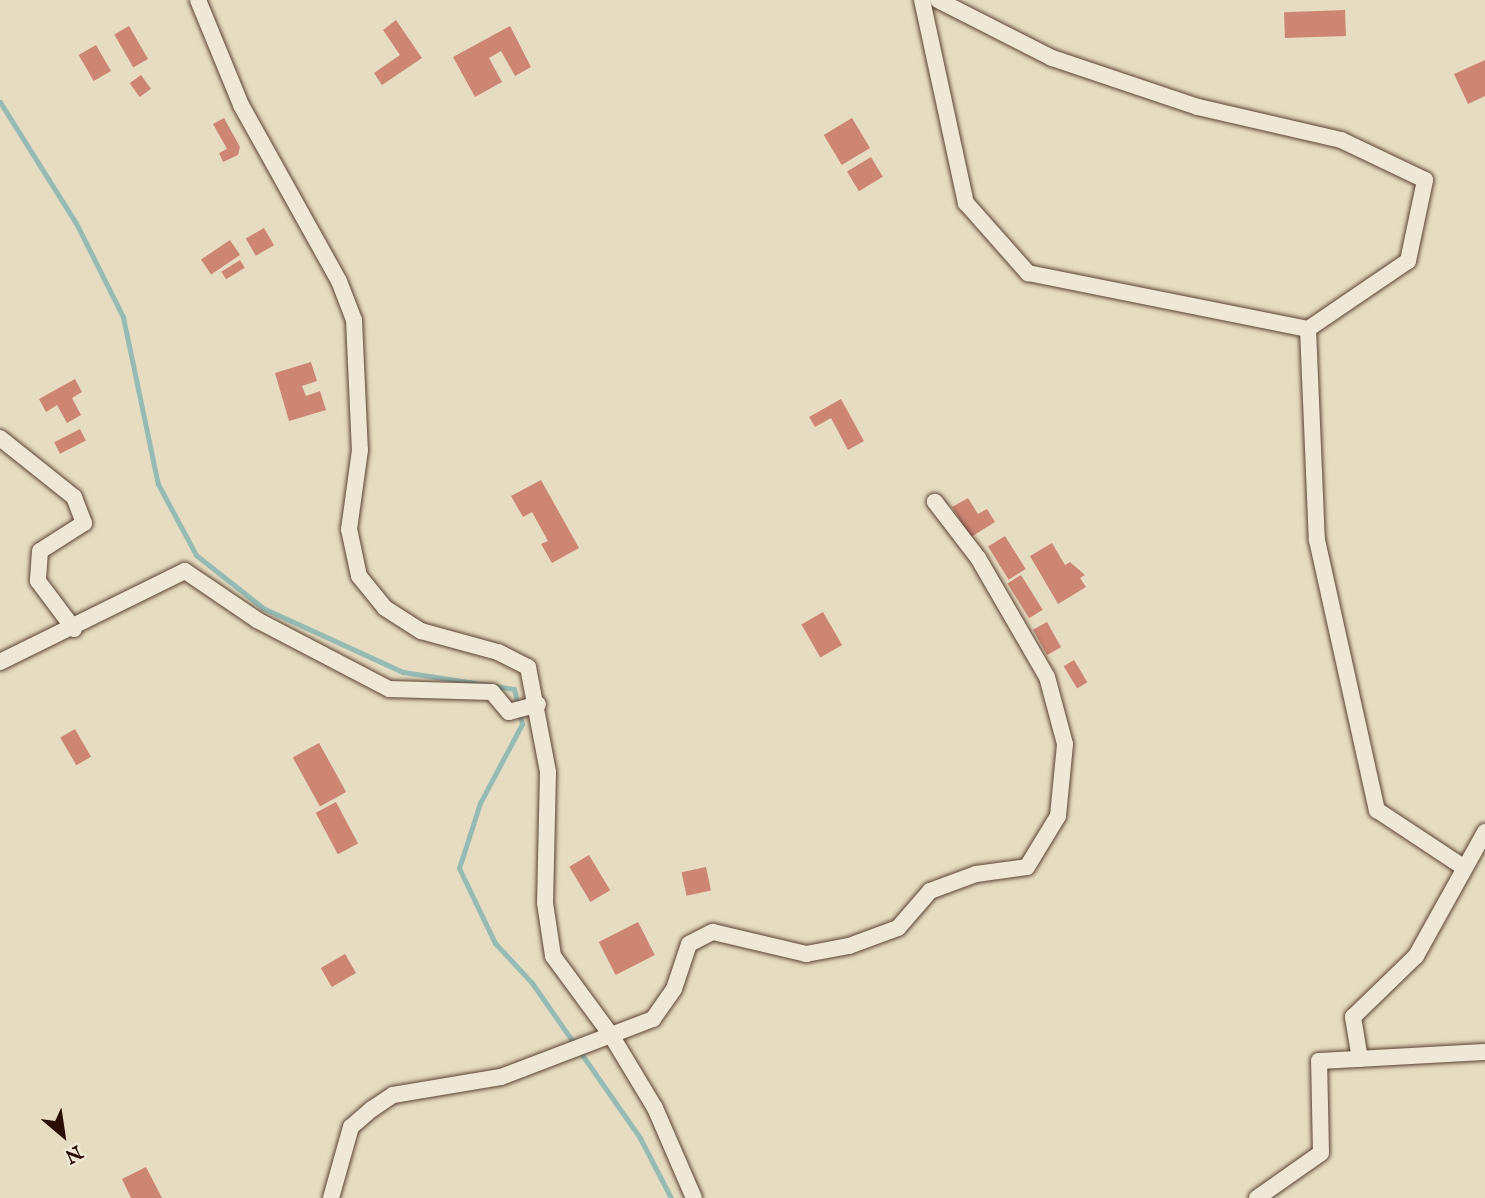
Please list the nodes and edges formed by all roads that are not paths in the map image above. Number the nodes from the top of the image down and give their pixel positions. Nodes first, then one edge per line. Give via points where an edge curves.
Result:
1 (198, 0) edge
2 (922, 0) edge
3 (938, 0) edge
4 (1308, 329) junction
5 (0, 438) edge
6 (935, 502) dead end
7 (74, 629) junction
8 (0, 662) edge
9 (538, 704) junction
10 (1485, 832) edge
11 (1463, 867) junction
12 (611, 1035) junction
13 (1485, 1052) edge
14 (1360, 1059) junction
15 (331, 1198) edge
16 (694, 1198) edge
17 (1257, 1198) edge

1 - 9 street via 262,148 339,281 354,320 360,450 349,529 359,576 385,608 421,631 498,652 528,667
2 - 4 street via 966,203 1028,273
3 - 4 street via 1052,58 1198,107 1341,140 1425,180 1408,261
4 - 11 street via 1317,540 1377,810
5 - 7 street via 74,497 84,523 40,551 38,581
6 - 12 street via 978,558 1046,677 1065,744 1058,817 1027,867 975,874 930,891 898,928 849,946 806,954 713,932 689,944 674,989 653,1019
7 - 8 street
7 - 9 street via 185,571 257,620 388,689 492,692 509,712
9 - 12 street via 548,772 545,903 553,956
10 - 11 street
11 - 14 street via 1416,956 1353,1017
12 - 15 street via 457,1088 393,1095 351,1127
12 - 16 street via 655,1108
13 - 14 street
14 - 17 street via 1319,1061 1321,1153

